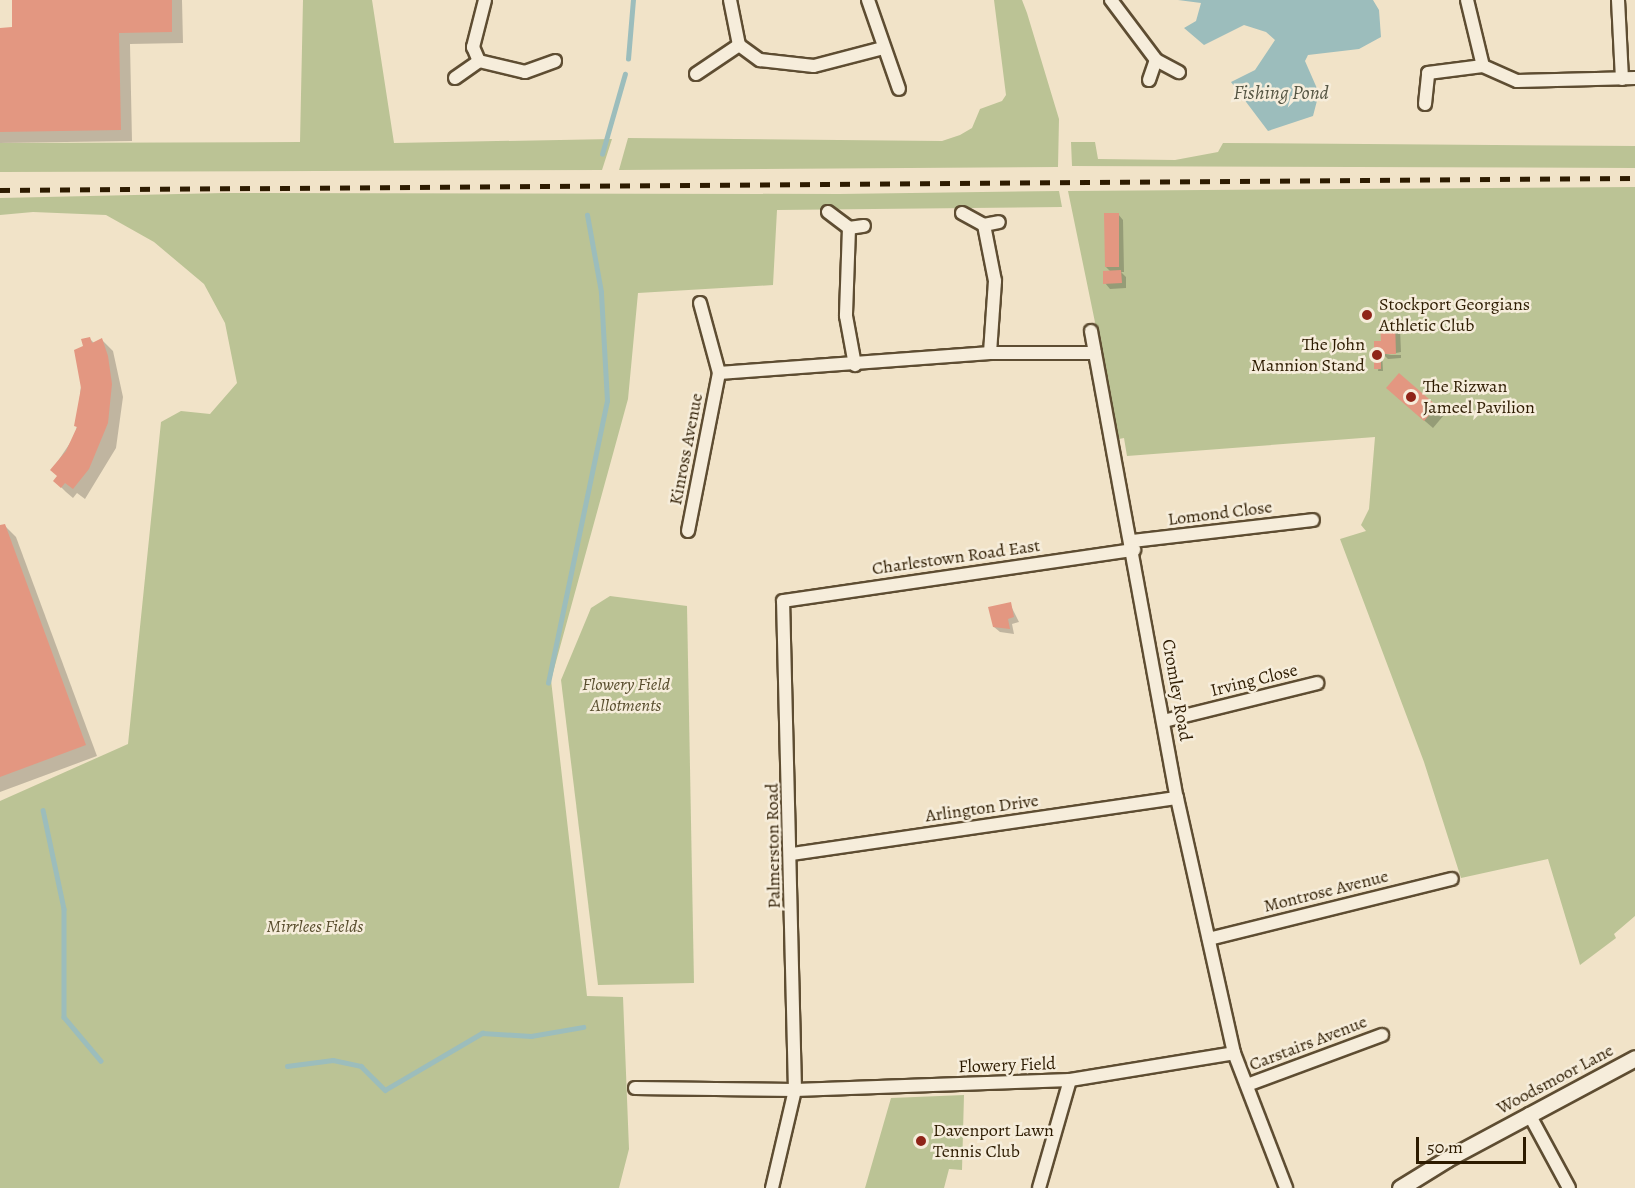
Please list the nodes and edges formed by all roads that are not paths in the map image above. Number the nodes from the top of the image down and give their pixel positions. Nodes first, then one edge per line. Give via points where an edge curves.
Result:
1 (486, 0) edge
2 (730, 0) edge
3 (868, 0) edge
4 (1111, 0) edge
5 (1467, 0) edge
6 (1618, 0) edge
7 (739, 45) junction
8 (883, 48) junction
9 (1156, 60) junction
10 (479, 61) junction
11 (555, 62) dead end
12 (1484, 66) junction
13 (1179, 72) dead end
14 (696, 74) dead end
15 (455, 78) dead end
16 (1635, 78) edge
17 (1622, 79) junction
18 (1149, 80) dead end
19 (899, 89) dead end
20 (1425, 104) dead end
21 (828, 212) dead end
22 (962, 213) dead end
23 (999, 222) dead end
24 (984, 225) junction
25 (864, 226) dead end
26 (849, 228) junction
27 (700, 303) dead end
28 (1091, 331) dead end
29 (990, 353) junction
30 (1095, 353) junction
31 (855, 365) junction
32 (718, 373) junction
33 (1313, 520) dead end
34 (688, 531) dead end
35 (1133, 545) junction
36 (783, 601) joint
37 (1317, 683) dead end
38 (1164, 721) junction
39 (1177, 798) junction
40 (792, 854) junction
41 (1452, 879) dead end
42 (1209, 939) junction
43 (1382, 1035) dead end
44 (1234, 1053) junction
45 (1635, 1058) edge
46 (1070, 1080) junction
47 (1247, 1085) junction
48 (635, 1088) dead end
49 (795, 1090) junction
50 (1529, 1114) junction
51 (772, 1188) edge
52 (1039, 1188) edge
53 (1286, 1188) edge
54 (1400, 1188) edge
55 (1569, 1188) edge

1 - 10 street via 473,47
2 - 7 street
3 - 8 street
4 - 9 street
5 - 12 street
6 - 17 street
7 - 8 street via 760,60 814,66
7 - 14 street
8 - 19 street
9 - 13 street
9 - 18 street
10 - 11 street via 525,72
10 - 15 street
12 - 17 street via 1516,81
12 - 20 street via 1428,73
16 - 17 street
21 - 26 street
22 - 24 street
23 - 24 street
24 - 29 street via 995,281
25 - 26 street
26 - 31 street via 846,309
27 - 32 street, Kinross Avenue
28 - 30 street, Cromley Road
29 - 30 street, Kinross Avenue
29 - 31 street, Kinross Avenue
30 - 35 street, Cromley Road
31 - 32 street, Kinross Avenue
32 - 34 street, Kinross Avenue
33 - 35 street, Lomond Close
35 - 36 street, Charlestown Road East
35 - 38 street, Cromley Road
36 - 40 street, Palmerston Road
37 - 38 street, Irving Close
38 - 39 street, Cromley Road
39 - 40 street, Arlington Drive
39 - 42 street, Cromley Road
40 - 49 street, Palmerston Road
41 - 42 street, Montrose Avenue
42 - 44 street, Cromley Road
43 - 47 street, Carstairs Avenue
44 - 46 street, Flowery Field
44 - 47 street
45 - 50 street, Woodsmoor Lane
46 - 49 street, Flowery Field
46 - 52 street
47 - 53 street
48 - 49 street, Flowery Field
49 - 51 street, Palmerston Road
50 - 54 street, Woodsmoor Lane
50 - 55 street

